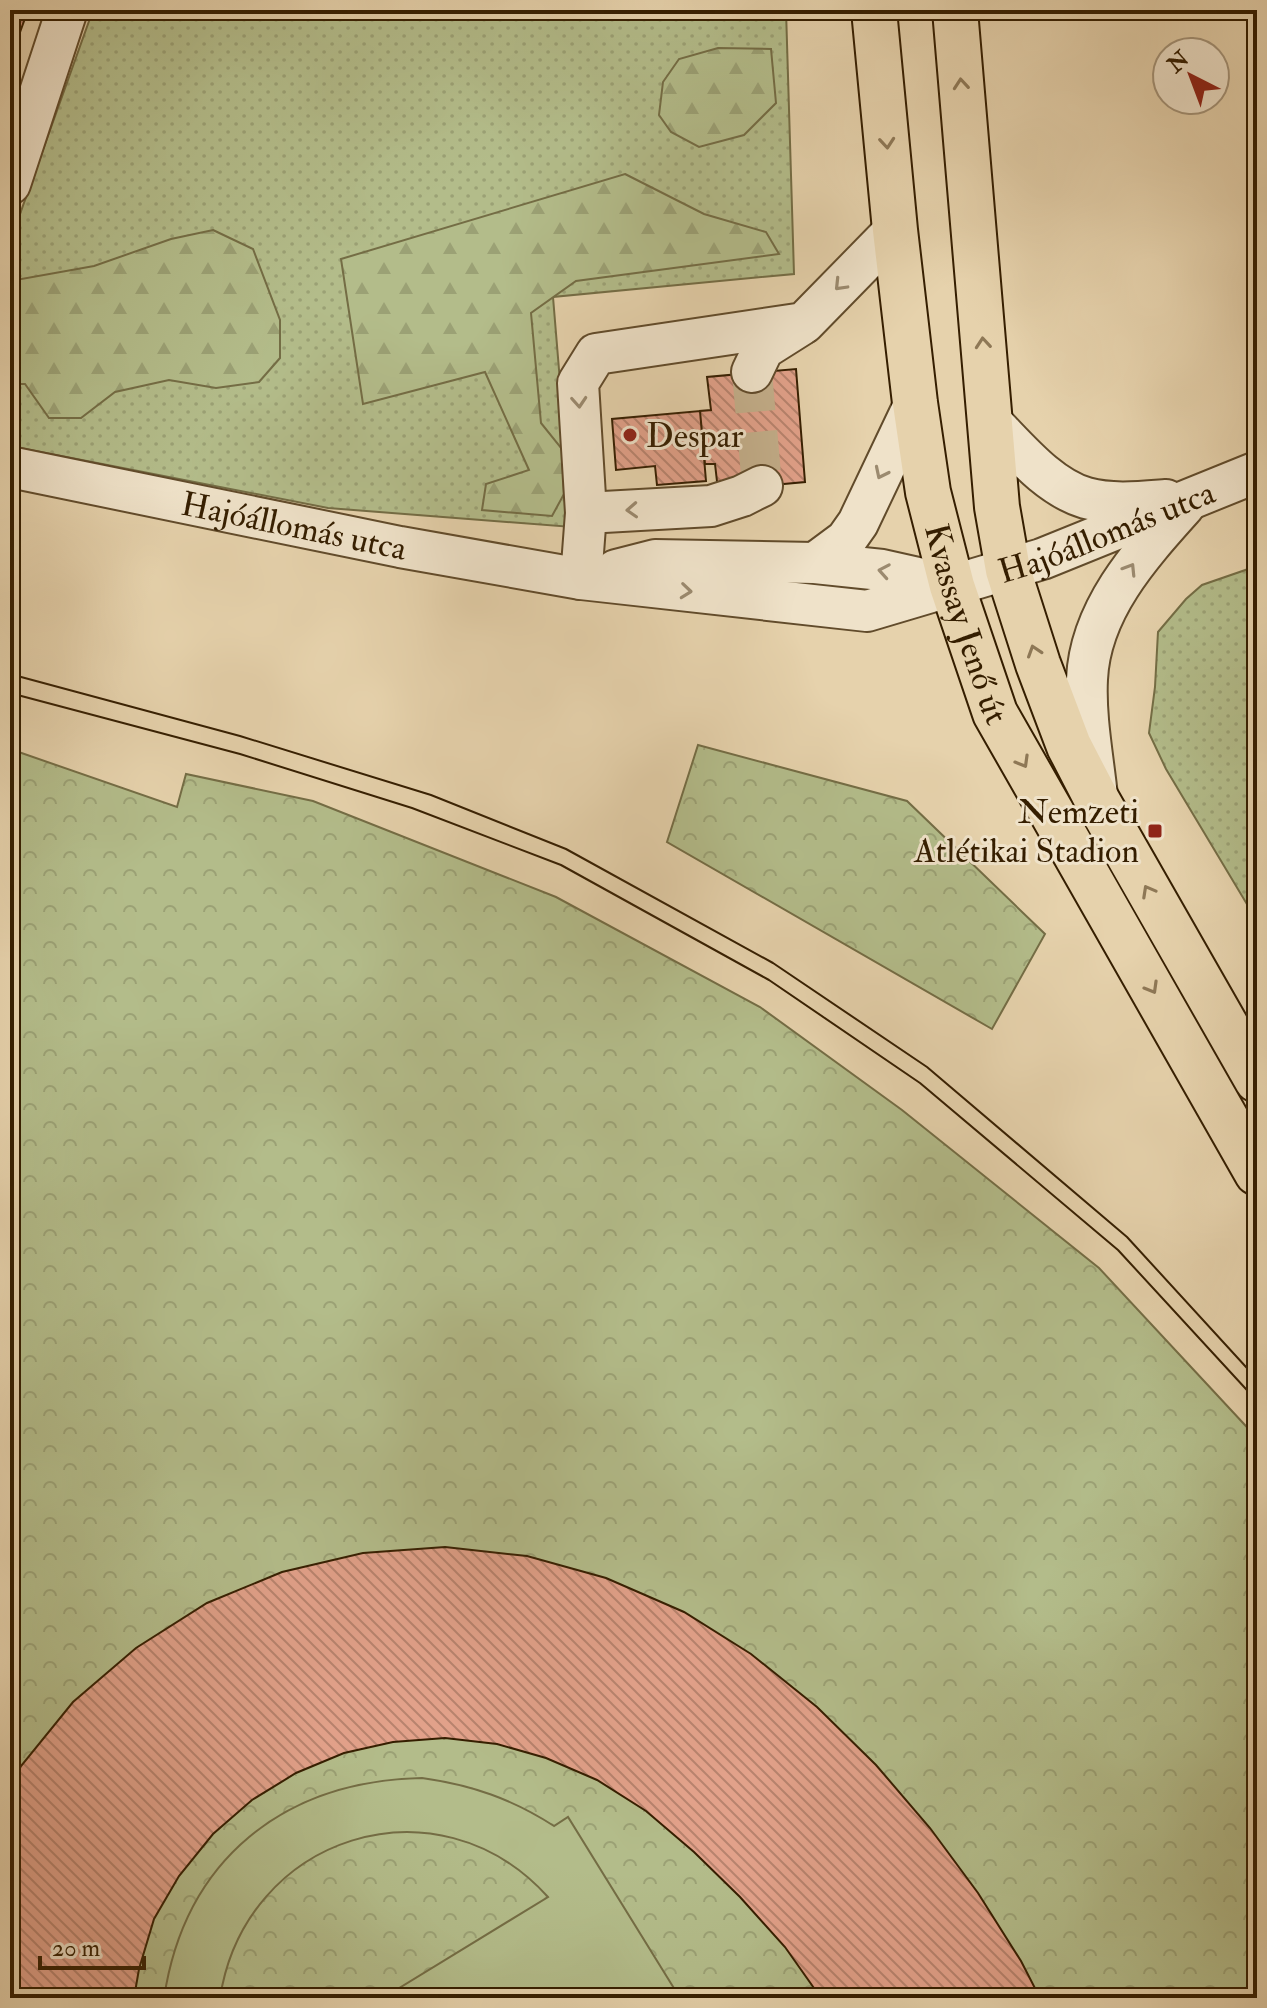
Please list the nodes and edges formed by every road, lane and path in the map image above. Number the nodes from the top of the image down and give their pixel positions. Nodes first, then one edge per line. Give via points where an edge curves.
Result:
1 (67, 10) edge
2 (874, 10) edge
3 (955, 10) edge
4 (10, 184) edge
5 (895, 230) junction
6 (804, 323) junction
7 (752, 372) tunnel mouth
8 (915, 403) junction
9 (990, 421) junction
10 (10, 467) edge
11 (1257, 472) edge
12 (762, 486) dead end
13 (1190, 499) junction
14 (586, 513) junction
15 (815, 563) junction
16 (1008, 570) junction
17 (581, 579) junction
18 (952, 586) junction
19 (1097, 800) junction
20 (1257, 1080) edge
21 (1257, 1173) edge

1 - 4 street
2 -> 5 main road, Kvassay Jenő út
9 -> 3 main road, Kvassay Jenő út
5 -> 6 street
5 - 8 main road, Kvassay Jenő út
6 - 7 street via 763,349
6 -> 14 street via 596,354 578,383
8 -> 15 street via 858,523 846,540
8 - 18 main road, Kvassay Jenő út via 928,492
9 - 13 street via 1048,477 1086,498 1128,503
9 - 16 main road, Kvassay Jenő út
10 - 17 street, Hajóállomás utca
11 - 13 street, Hajóállomás utca
12 -> 14 street via 711,506
13 - 16 street, Hajóállomás utca
19 -> 13 street via 1087,679 1094,638 1132,564
14 - 17 street
15 - 17 street, Hajóállomás utca via 655,560
18 -> 15 street, Hajóállomás utca via 882,570
16 - 18 street, Hajóállomás utca
19 -> 16 main road, Kvassay Jenő út via 1069,746
17 -> 18 street, Hajóállomás utca via 867,611
18 -> 21 main road, Kvassay Jenő út via 995,713
20 -> 19 main road, Kvassay Jenő út

